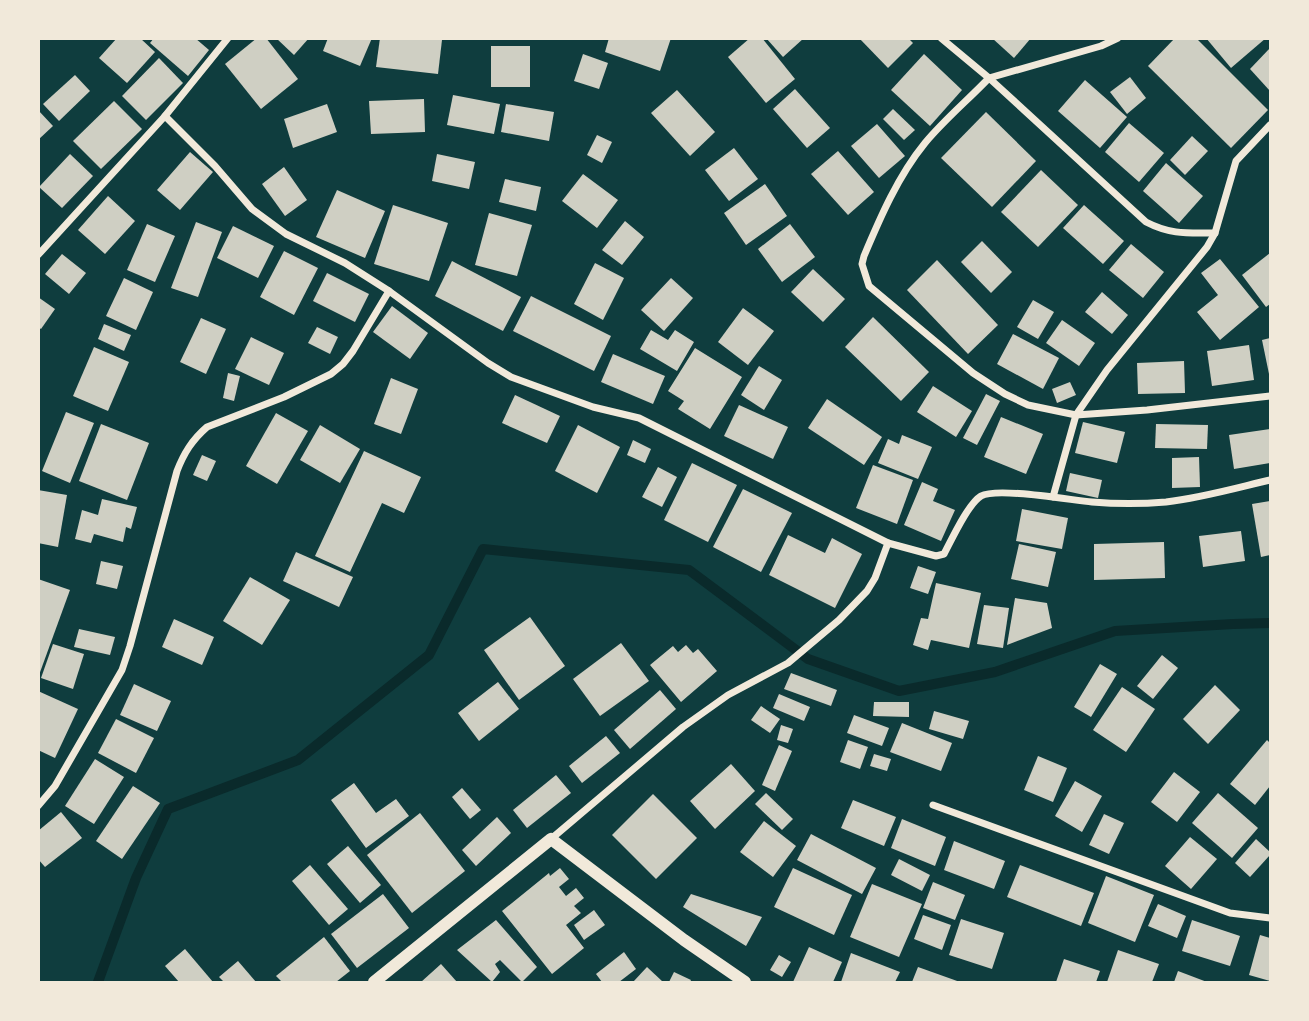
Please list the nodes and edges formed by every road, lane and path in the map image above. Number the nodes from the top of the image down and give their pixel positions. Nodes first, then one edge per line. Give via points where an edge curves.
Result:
1 (228, 38) edge
2 (941, 38) edge
3 (1118, 38) edge
4 (989, 78) junction
5 (165, 116) junction
6 (1270, 125) edge
7 (1215, 233) junction
8 (38, 255) edge
9 (390, 291) junction
10 (1270, 396) edge
11 (1076, 415) junction
12 (1270, 480) edge
13 (1053, 496) junction
14 (888, 543) junction
15 (933, 805) dead end
16 (38, 806) edge
17 (551, 839) junction
18 (1270, 918) edge
19 (374, 982) edge
20 (745, 982) edge

1 - 5 street
2 - 4 street
3 - 4 street
4 - 7 street via 1146,222 1177,234
4 - 11 street via 925,144 900,182 864,256 864,274 869,286 973,373 1028,405
5 - 8 street
5 - 9 street via 251,209 286,234
6 - 7 street via 1236,161
7 - 11 street
9 - 14 street via 511,377 593,407 639,418
9 - 16 street via 353,351 331,374 207,427 185,451 122,670 55,786
10 - 11 street
11 - 13 street
12 - 13 street via 1164,502 1092,502
13 - 14 street via 982,495 971,505 944,554 936,556
14 - 17 street via 867,591 839,620 788,663 728,695 683,727
15 - 18 street via 1230,913
17 - 19 street
17 - 20 street

